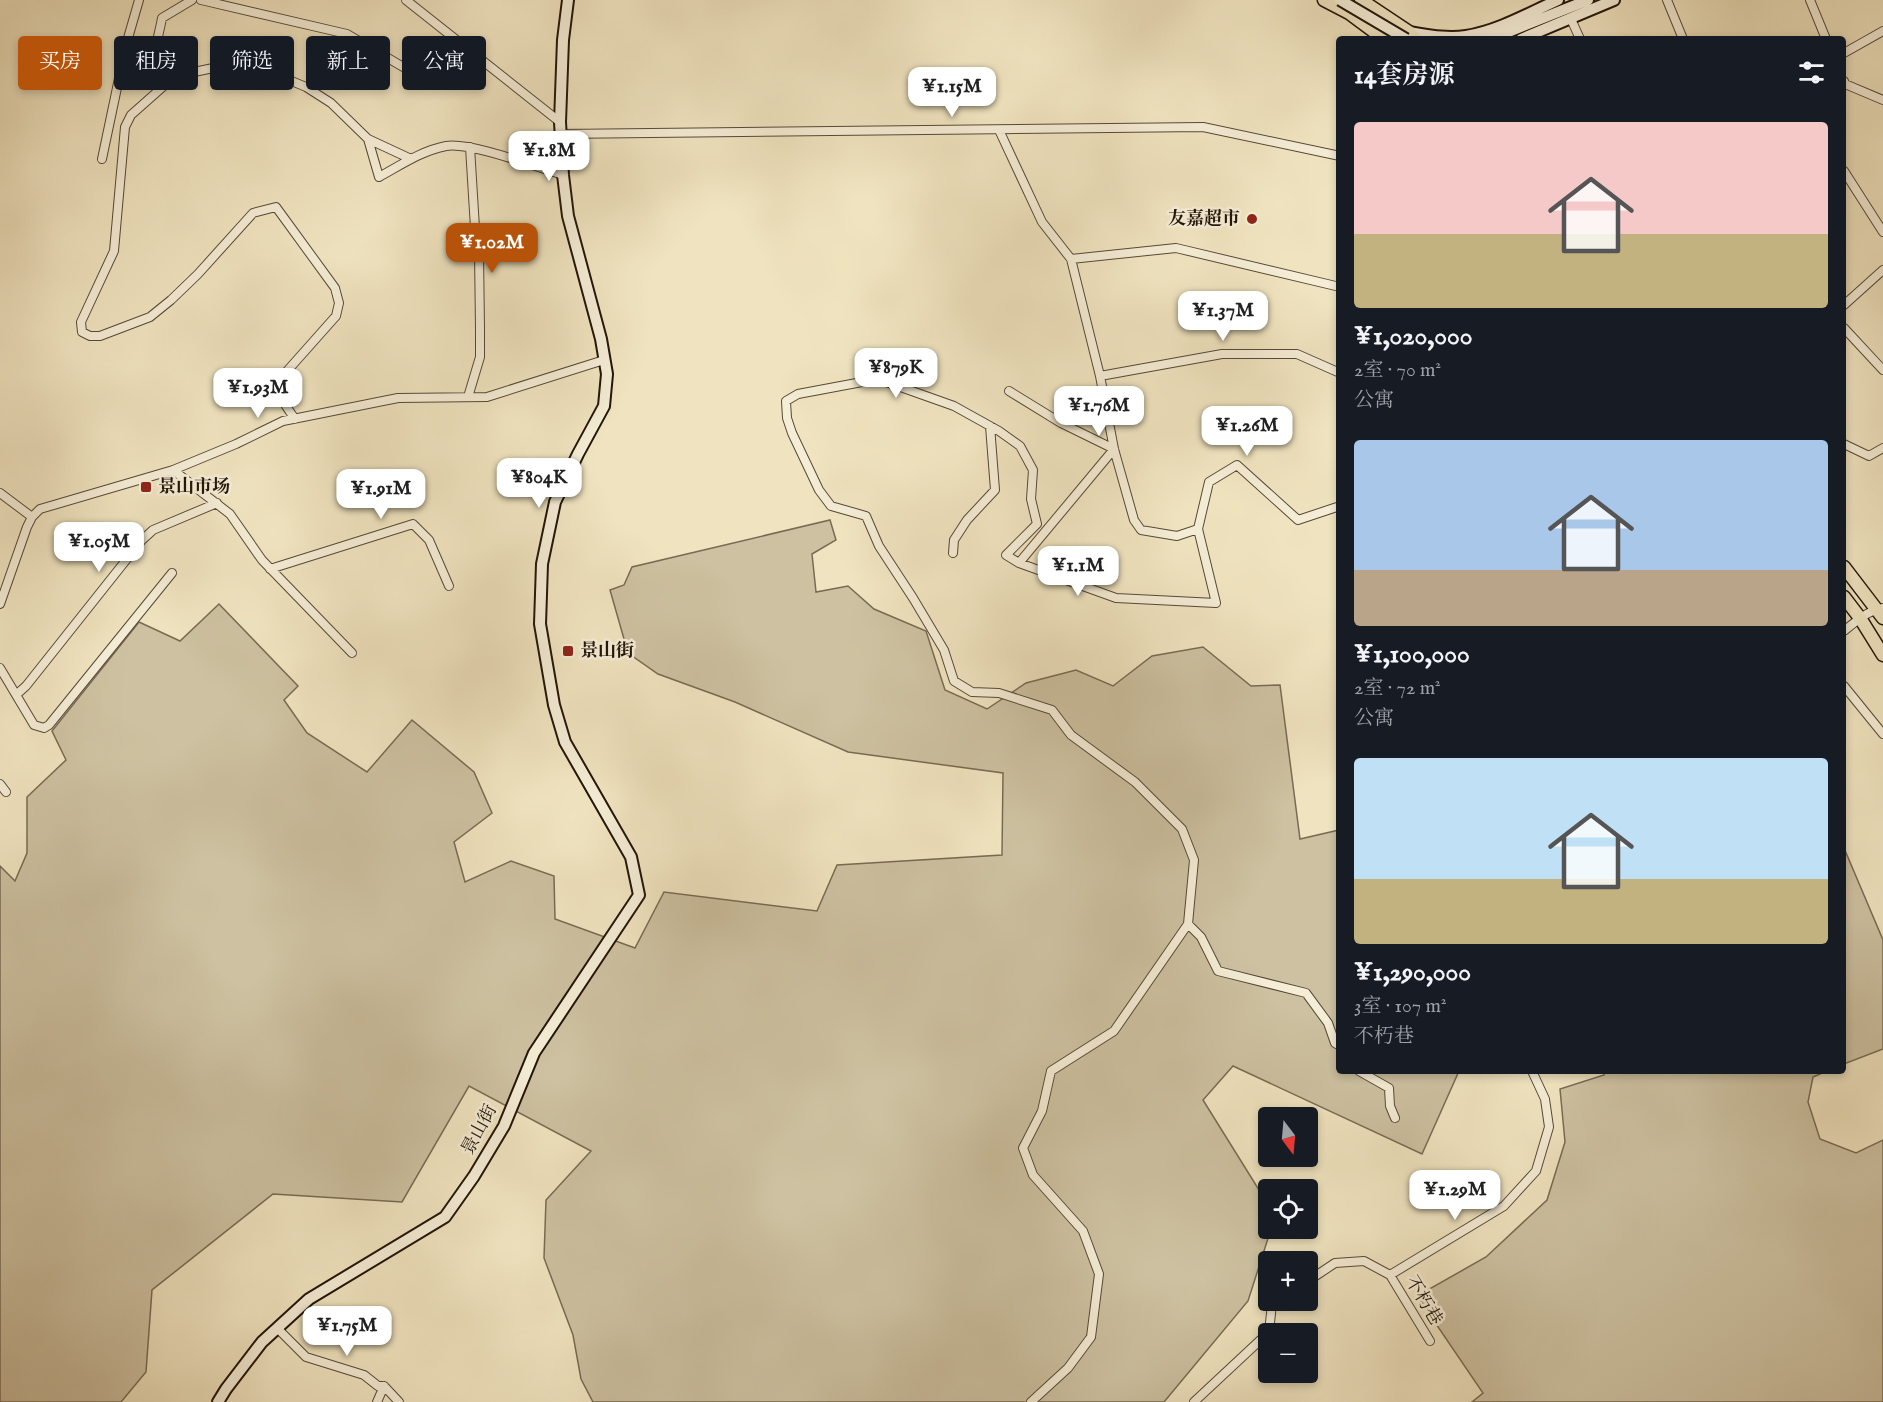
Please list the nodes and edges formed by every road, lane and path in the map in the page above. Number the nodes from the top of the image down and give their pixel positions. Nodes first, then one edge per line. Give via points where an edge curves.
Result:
1 (139, 0) edge
2 (192, 0) edge
3 (201, 0) edge
4 (406, 0) edge
5 (568, 0) edge
6 (1324, 0) edge
7 (1340, 0) edge
8 (1361, 0) edge
9 (1369, 0) edge
10 (1558, 0) edge
11 (1586, 0) edge
12 (1614, 0) edge
13 (1667, 0) edge
14 (1810, 0) edge
15 (1389, 17) junction
16 (1571, 19) junction
17 (1500, 26) junction
18 (1883, 31) edge
19 (159, 36) edge
20 (452, 36) edge
21 (1380, 36) edge
22 (1408, 36) edge
23 (1409, 36) edge
24 (1466, 36) edge
25 (1480, 36) edge
26 (1498, 36) edge
27 (1528, 36) edge
28 (1579, 36) edge
29 (1682, 36) edge
30 (1825, 36) edge
31 (1846, 52) edge
32 (486, 63) edge
33 (402, 66) edge
34 (198, 71) edge
35 (1846, 84) edge
36 (159, 90) edge
37 (1883, 100) edge
38 (560, 122) junction
39 (999, 130) junction
40 (560, 134) junction
41 (368, 139) junction
42 (470, 147) junction
43 (1336, 155) edge
44 (102, 159) dead end
45 (411, 159) junction
46 (563, 174) junction
47 (1846, 175) edge
48 (1883, 232) edge
49 (1071, 259) junction
50 (1883, 270) edge
51 (1336, 286) edge
52 (1846, 303) edge
53 (1846, 330) edge
54 (604, 360) junction
55 (1883, 370) edge
56 (1336, 371) edge
57 (1100, 376) junction
58 (1009, 391) dead end
59 (468, 397) junction
60 (295, 419) junction
61 (990, 426) junction
62 (1846, 445) edge
63 (1883, 448) edge
64 (1114, 449) junction
65 (173, 470) junction
66 (0, 493) edge
67 (217, 503) junction
68 (1336, 507) edge
69 (32, 517) junction
70 (1198, 529) junction
71 (953, 554) dead end
72 (1019, 563) junction
73 (270, 569) junction
74 (1846, 569) edge
75 (172, 573) dead end
76 (448, 586) dead end
77 (1846, 600) edge
78 (0, 604) edge
79 (1881, 612) edge
80 (1860, 618) junction
81 (1846, 630) edge
82 (352, 653) dead end
83 (1883, 655) edge
84 (0, 668) edge
85 (1846, 688) edge
86 (17, 694) junction
87 (1883, 734) edge
88 (0, 784) edge
89 (6, 792) dead end
90 (1188, 924) junction
91 (1336, 1044) edge
92 (1364, 1074) edge
93 (1533, 1074) edge
94 (1395, 1118) dead end
95 (1318, 1274) edge
96 (1390, 1275) junction
97 (1271, 1311) edge
98 (277, 1328) junction
99 (1430, 1341) dead end
100 (384, 1386) junction
101 (218, 1402) edge
102 (377, 1402) edge
103 (399, 1402) edge
104 (1031, 1402) edge
105 (1194, 1402) edge

1 - 44 street
2 - 19 street via 162,18
3 - 33 street via 347,34
4 - 20 street
5 - 38 street, 景山街
6 - 21 main road
7 - 22 street, bridge
8 - 15 main road
9 - 15 street
10 - 17 street
11 - 26 street
12 - 16 street
13 - 29 street
14 - 30 street
15 - 23 main road
16 - 27 street
16 - 28 street
17 - 24 street
17 - 25 street
18 - 31 street
32 - 38 street
34 - 41 street via 246,67 277,75 331,103
35 - 37 street
36 - 60 street via 131,115 125,127 114,251 81,322 82,332 100,336 150,317 198,274 253,213 276,207 335,288 339,303 336,316 280,379 281,399
38 - 40 street, 景山街
39 - 40 street
39 - 43 street via 1203,127
39 - 49 street via 1042,222
40 - 46 street, 景山街
41 - 45 street
41 - 45 street via 379,177
42 - 45 street via 448,146
42 - 46 street
42 - 59 street via 479,254 480,357
46 - 54 street, 景山街 via 568,216
47 - 48 street
49 - 51 street via 1176,248
49 - 57 street
50 - 52 street
53 - 55 street
54 - 59 street via 487,397
54 - 98 street, 景山街 via 604,406 555,502 542,564 540,624 554,705 565,742 631,857 639,895 534,1053 504,1126 445,1217 309,1299
56 - 57 street via 1297,354 1222,354
57 - 64 street
58 - 64 street
59 - 60 street via 398,398
60 - 65 street
61 - 71 street via 995,490 967,520 954,540
61 - 72 street via 1020,446 1033,470 1031,499 1037,524 1006,555
61 - 90 street via 954,406 878,379 798,394 786,401 792,433 819,490 831,506 866,516 879,546 944,650 954,681 972,692 999,693 1052,710 1071,735 1135,782 1182,830 1194,860
62 - 63 street via 1869,456
64 - 70 street via 1134,520 1141,530 1177,536
64 - 72 street
65 - 67 street
65 - 69 street via 40,509
66 - 69 street
67 - 73 street via 230,514
67 - 86 street via 153,530 142,540
68 - 70 street via 1298,520 1238,465 1209,482
69 - 78 street
70 - 72 street via 1216,603 1116,598
73 - 76 street via 413,524 429,540
73 - 82 street
74 - 79 main road
75 - 86 street via 49,725 44,728 34,724
77 - 80 main road
79 - 80 street
80 - 81 street
80 - 83 main road
84 - 86 street
85 - 87 street
88 - 89 street
90 - 91 street via 1201,937 1218,971 1306,993 1328,1023
90 - 104 street via 1114,1031 1051,1071 1042,1111 1023,1148 1033,1175 1083,1231 1099,1274 1091,1337 1068,1368
92 - 94 street via 1389,1088
93 - 96 street, 不朽巷 via 1545,1099 1549,1127 1536,1171 1504,1206
95 - 96 street via 1335,1263 1364,1261
96 - 99 street, 不朽巷
97 - 105 street via 1269,1332
98 - 100 street via 306,1357 364,1375
98 - 101 street, 景山街 via 262,1342
100 - 102 street
100 - 103 street

